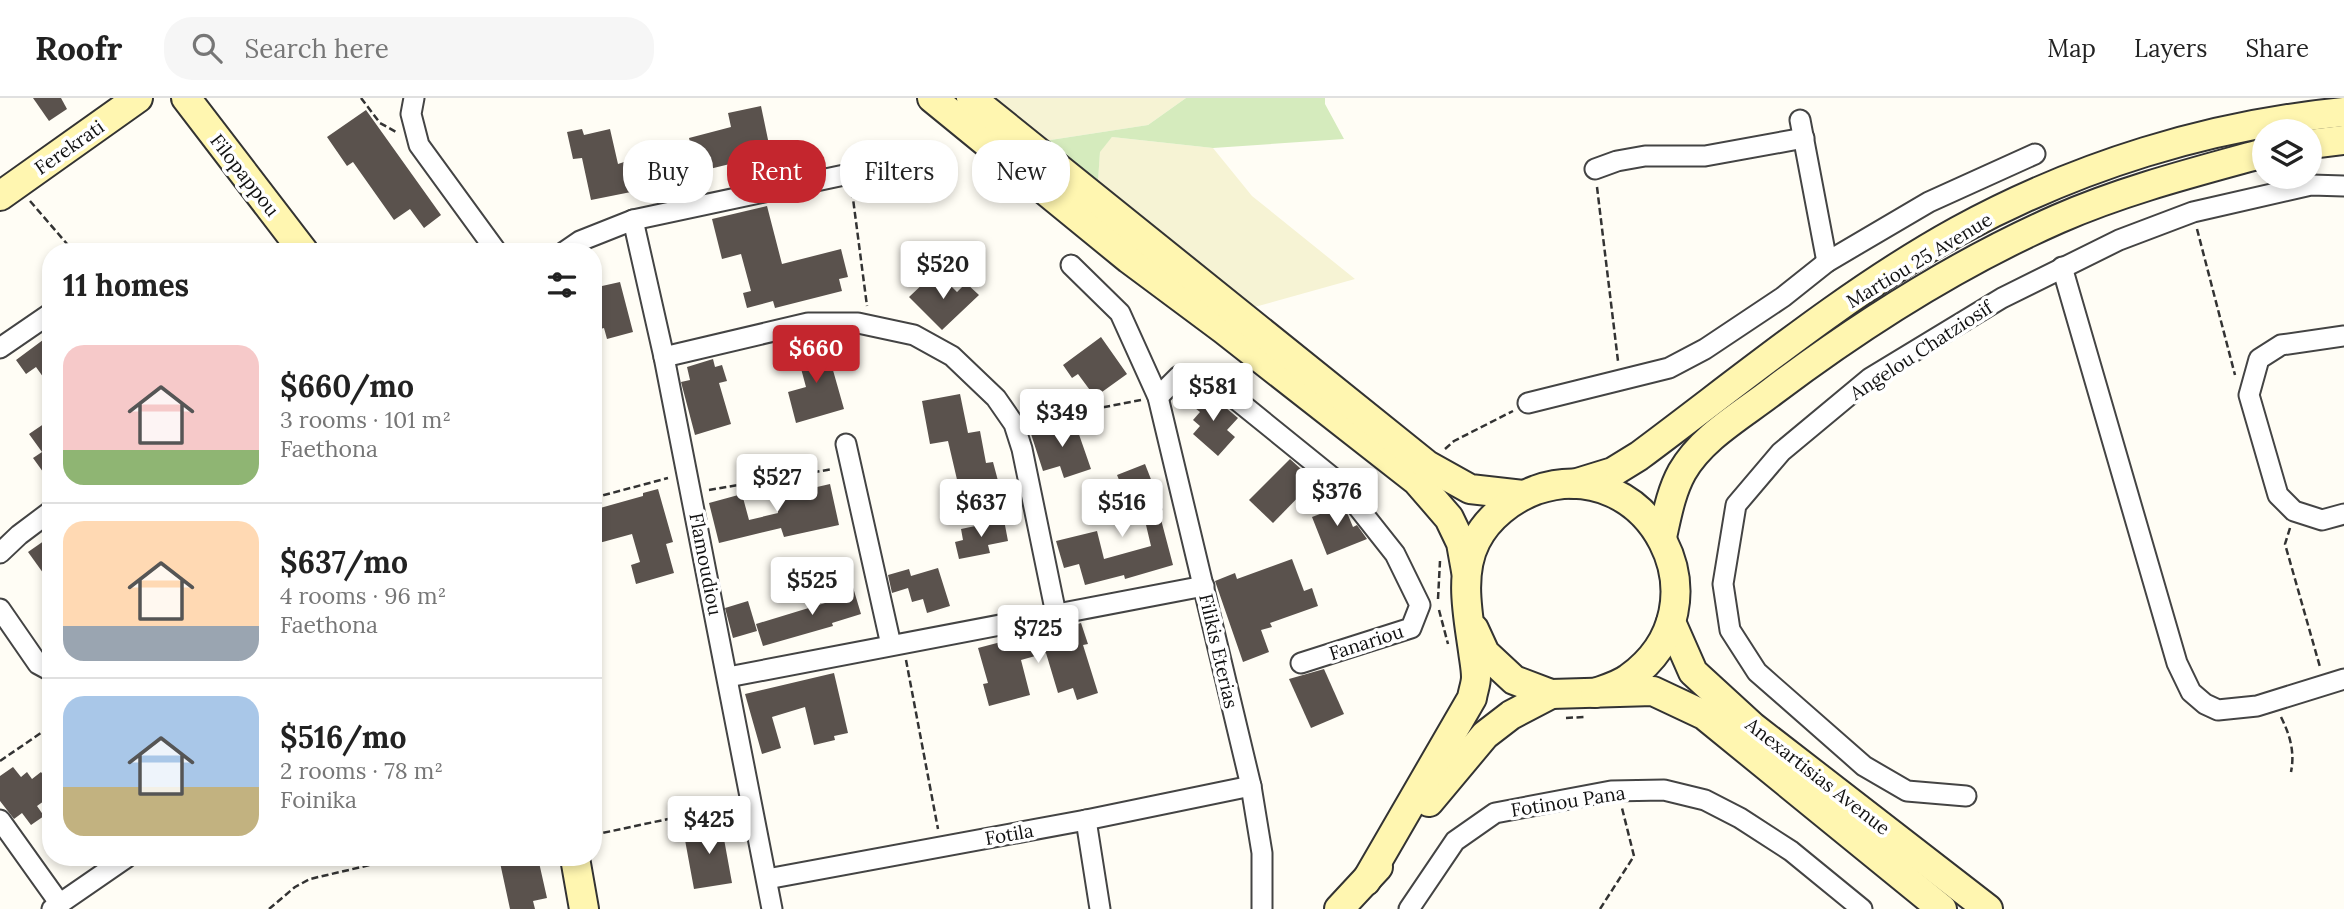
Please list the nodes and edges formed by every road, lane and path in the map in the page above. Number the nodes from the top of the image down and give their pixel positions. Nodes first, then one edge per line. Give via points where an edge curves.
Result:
1 (138, 98) edge
2 (186, 98) edge
3 (361, 98) edge
4 (414, 98) edge
5 (932, 98) edge
6 (971, 98) edge
7 (2344, 112) edge
8 (2344, 140) edge
9 (2322, 143) edge
10 (419, 145) junction
11 (2035, 154) dead end
12 (2252, 156) edge
13 (1595, 169) joint
14 (840, 176) edge
15 (2344, 186) edge
16 (8, 191) edge
17 (853, 203) edge
18 (2193, 212) junction
19 (633, 220) junction
20 (64, 243) edge
21 (297, 243) edge
22 (490, 243) edge
23 (577, 243) edge
24 (1827, 262) junction
25 (1071, 265) dead end
26 (2063, 267) junction
27 (42, 319) edge
28 (869, 326) junction
29 (2344, 336) edge
30 (0, 348) edge
31 (664, 357) junction
32 (1620, 382) junction
33 (2249, 396) junction
34 (1158, 397) junction
35 (1528, 403) joint
36 (1014, 424) junction
37 (846, 444) dead end
38 (851, 466) junction
39 (1427, 467) junction
40 (688, 473) junction
41 (1574, 484) junction
42 (692, 493) junction
43 (1522, 495) junction
44 (602, 496) edge
45 (2294, 511) junction
46 (2344, 514) edge
47 (42, 518) edge
48 (1662, 537) junction
49 (0, 553) edge
50 (1466, 571) junction
51 (1204, 586) junction
52 (0, 609) edge
53 (1056, 614) junction
54 (1468, 617) junction
55 (1671, 622) junction
56 (897, 644) junction
57 (1301, 663) dead end
58 (42, 666) edge
59 (728, 677) junction
60 (2344, 678) edge
61 (2325, 684) junction
62 (2274, 701) junction
63 (1593, 705) junction
64 (1556, 706) junction
65 (42, 732) edge
66 (0, 761) edge
67 (2291, 772) dead end
68 (1251, 786) junction
69 (1618, 791) junction
70 (1966, 796) dead end
71 (752, 802) junction
72 (0, 820) edge
73 (1086, 820) junction
74 (602, 833) edge
75 (941, 846) junction
76 (114, 866) edge
77 (364, 866) edge
78 (576, 866) edge
79 (767, 879) junction
80 (1366, 881) junction
81 (56, 906) edge
82 (269, 909) edge
83 (584, 909) edge
84 (772, 909) edge
85 (1100, 909) edge
86 (1262, 909) edge
87 (1339, 909) edge
88 (1409, 909) edge
89 (1600, 909) edge
90 (1862, 909) edge
91 (1942, 909) edge
92 (1988, 909) edge

1 - 16 main road, Ferekrati
2 - 21 main road, Filopappou
3 - 10 path via 380,123
4 - 10 street via 411,114
5 - 39 main road via 1129,259 1223,329
6 - 39 main road
7 - 41 main road, Martiou 25 Avenue via 2277,119 2206,135 2048,187 1958,231 1887,274 1639,456 1613,472
8 - 9 main road
10 - 22 street
11 - 24 street via 1929,202
12 - 48 main road, Martiou 25 Avenue via 2161,181 2060,218 1985,253 1831,347 1709,440 1683,471
13 - 24 street via 1645,156 1705,156 1802,129
13 - 32 path
14 - 19 street
15 - 18 street, Angelou Chatziosif via 2311,185
16 - 20 path
17 - 28 path
18 - 26 street, Angelou Chatziosif
18 - 33 path via 2235,377
19 - 23 street
19 - 31 street, Flamoudiou
24 - 32 street via 1705,349 1669,369
25 - 34 street, Filikis Eterias via 1120,313
26 - 62 street via 2177,663 2191,692 2218,710
26 - 70 street, Angelou Chatziosif via 2002,298 1870,378 1781,452 1736,505 1723,584 1730,630 1757,672 1864,766 1907,791
27 - 30 street
28 - 31 street via 808,323
28 - 36 street via 914,335 952,356 996,398
29 - 33 street via 2281,345 2259,359
31 - 40 street, Flamoudiou
32 - 35 street
33 - 45 street via 2278,495
34 - 36 path
34 - 51 street, Filikis Eterias
34 - 57 street, Fanariou via 1178,376 1212,380 1338,482 1395,554 1420,605 1411,628
35 - 39 path via 1454,441
36 - 53 street
37 - 38 street
38 - 42 path
38 - 56 street
39 - 43 main road via 1470,489
39 - 50 main road via 1461,543
40 - 42 street, Flamoudiou
40 - 44 path
41 - 43 main road
41 - 48 main road via 1609,491 1639,509
42 - 59 street, Flamoudiou
43 - 50 main road via 1496,514 1476,540
45 - 46 street via 2322,520
45 - 61 path via 2286,544
47 - 49 street
48 - 55 main road via 1673,564 1676,593
50 - 54 main road
51 - 53 street
51 - 68 street, Filikis Eterias
52 - 58 street
53 - 56 street
54 - 64 main road via 1485,653 1514,680
54 - 80 main road via 1476,677 1472,698
55 - 63 main road via 1655,654
55 - 92 main road, Anexartisias Avenue via 1693,672 1753,727
56 - 59 street
56 - 75 path
59 - 71 street, Flamoudiou
60 - 61 street
61 - 62 street
62 - 67 path via 2292,745
63 - 64 main road, Anexartisias Avenue
63 - 64 path
63 - 91 main road, Anexartisias Avenue via 1653,691 1704,715
64 - 80 main road via 1511,715 1485,735
65 - 66 path
68 - 73 street, Fotila
68 - 86 street, Filikis Eterias via 1262,853
69 - 88 street, Fotinou Pana via 1495,813 1455,841
69 - 89 path via 1633,856
69 - 90 street, Fotinou Pana via 1664,790 1704,800 1791,852
71 - 74 path
71 - 79 street, Flamoudiou
72 - 81 street
73 - 75 street, Fotila
73 - 85 street
75 - 79 street, Fotila
76 - 81 street
77 - 82 path via 310,878
78 - 83 main road
79 - 84 street, Flamoudiou
80 - 87 main road

